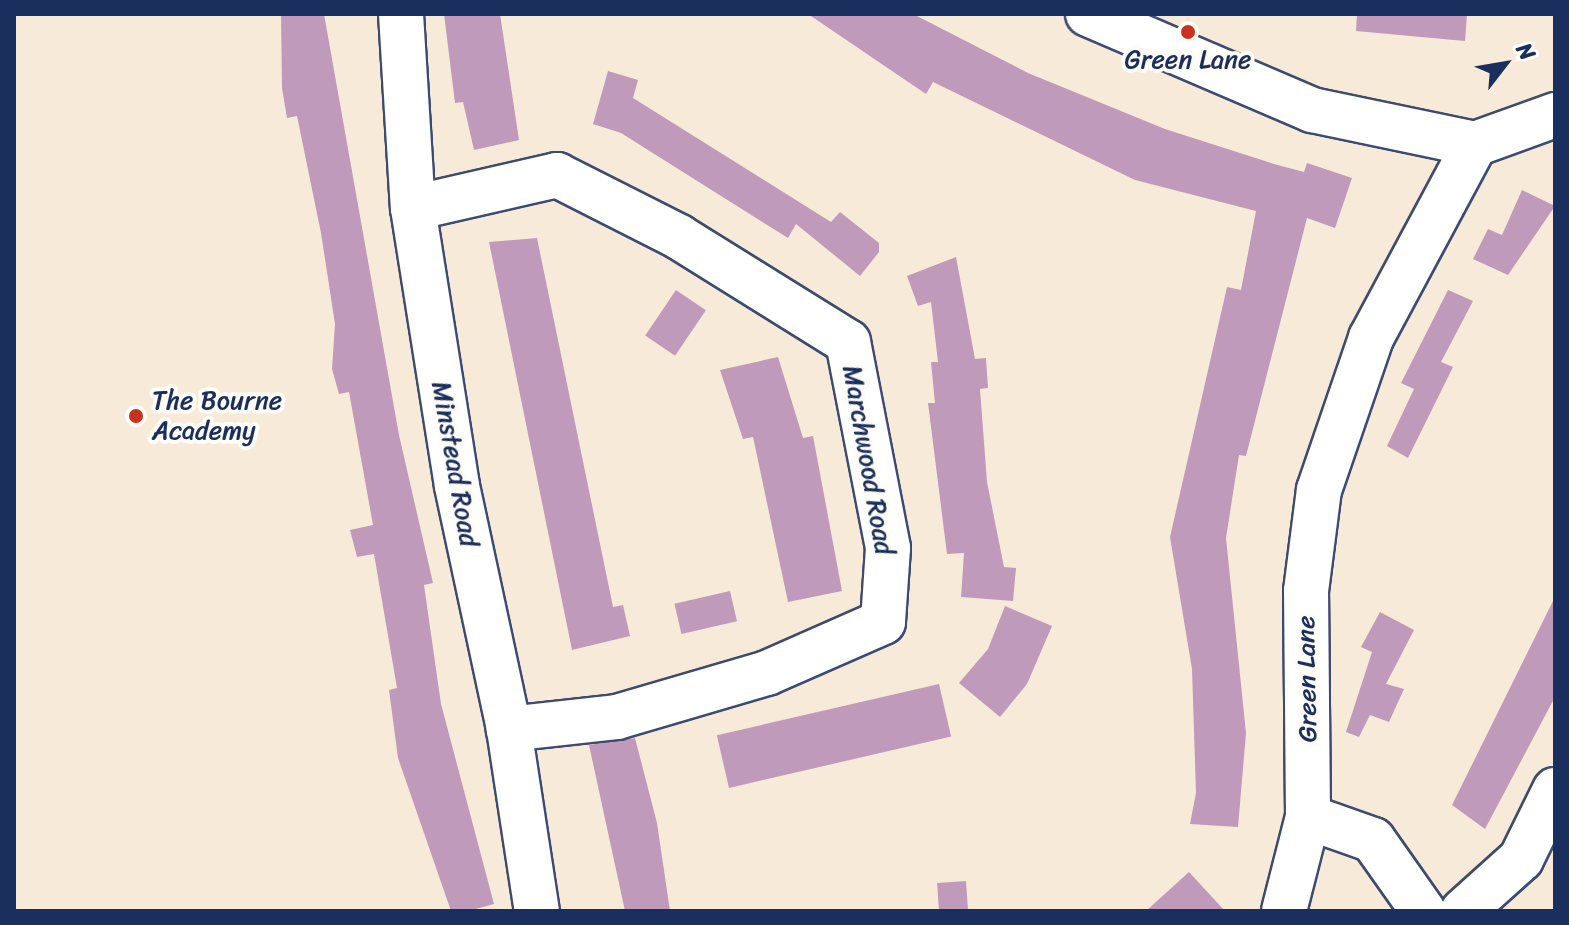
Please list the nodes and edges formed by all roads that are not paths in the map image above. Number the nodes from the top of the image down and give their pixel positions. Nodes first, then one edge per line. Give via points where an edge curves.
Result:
1 (401, 14) edge
2 (1088, 14) edge
3 (1555, 115) edge
4 (1475, 144) junction
5 (413, 208) junction
6 (509, 729) junction
7 (1555, 790) edge
8 (1308, 817) junction
9 (537, 911) edge
10 (1284, 911) edge
11 (1423, 911) edge
12 (1463, 911) edge

1 - 5 street, Minstead Road
2 - 4 street via 1312,110
3 - 4 street
4 - 8 street, Green Lane via 1371,338 1319,490 1306,591
5 - 6 street, Minstead Road via 457,486
5 - 6 street, Marchwood Road via 557,175 679,237 848,342 888,548 883,622 767,673 617,717
6 - 9 street, Minstead Road
7 - 12 street via 1521,859
8 - 10 street, Green Lane
8 - 11 street via 1373,840

